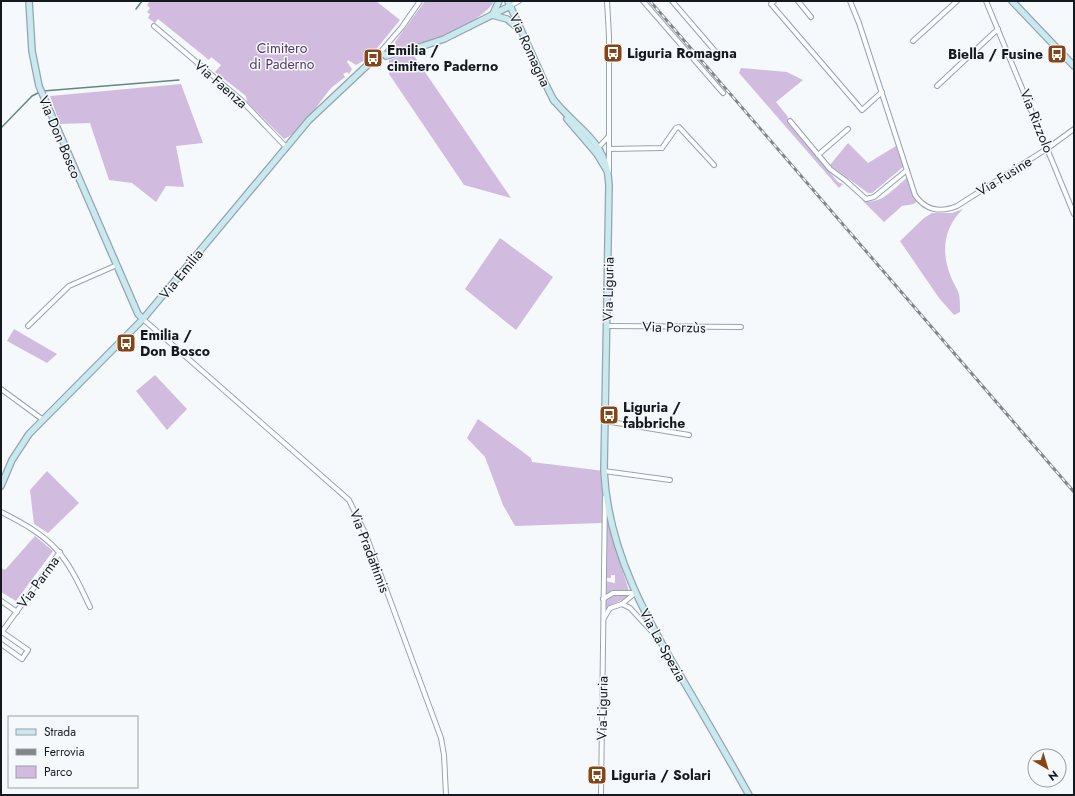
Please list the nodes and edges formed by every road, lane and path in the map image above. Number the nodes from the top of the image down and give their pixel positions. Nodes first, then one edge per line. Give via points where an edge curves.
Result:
1 (29, 1) edge
2 (420, 1) edge
3 (499, 1) edge
4 (519, 1) edge
5 (607, 1) edge
6 (643, 1) edge
7 (672, 1) edge
8 (774, 1) edge
9 (798, 1) edge
10 (850, 1) edge
11 (957, 1) edge
12 (986, 1) edge
13 (1012, 1) edge
14 (509, 3) edge
15 (491, 15) junction
16 (811, 17) dead end
17 (154, 26) dead end
18 (998, 29) junction
19 (521, 31) junction
20 (913, 41) dead end
21 (715, 51) dead end
22 (389, 55) junction
23 (376, 56) junction
24 (368, 65) junction
25 (1074, 66) edge
26 (937, 86) dead end
27 (882, 92) junction
28 (723, 93) dead end
29 (553, 99) junction
30 (790, 122) dead end
31 (848, 129) dead end
32 (1074, 129) edge
33 (609, 136) junction
34 (286, 147) junction
35 (598, 147) junction
36 (1048, 148) junction
37 (609, 149) junction
38 (818, 155) junction
39 (603, 157) junction
40 (714, 165) dead end
41 (907, 170) junction
42 (609, 177) junction
43 (1074, 214) edge
44 (117, 265) junction
45 (143, 319) junction
46 (28, 326) dead end
47 (607, 326) junction
48 (741, 327) dead end
49 (1, 389) edge
50 (42, 419) junction
51 (605, 421) junction
52 (688, 435) dead end
53 (604, 471) junction
54 (670, 480) dead end
55 (605, 482) junction
56 (1, 486) edge
57 (1, 512) edge
58 (60, 552) junction
59 (635, 593) junction
60 (603, 599) junction
61 (1, 601) edge
62 (622, 604) junction
63 (90, 607) dead end
64 (17, 612) junction
65 (603, 622) junction
66 (2, 633) edge
67 (657, 636) junction
68 (1, 644) edge
69 (446, 795) edge
70 (601, 795) edge
71 (749, 795) edge

1 - 44 street, Via Don Bosco via 32,51 42,96
2 - 23 street via 402,27
3 - 15 street
4 - 14 street, Via Emilia
5 - 33 street, Via Liguria
6 - 28 street
7 - 21 street
8 - 27 street via 771,4 862,110
9 - 16 street
10 - 27 street
11 - 20 street
12 - 18 street, Via Rizzolo
13 - 25 street
14 - 15 street, Via Emilia
14 - 19 street, Via Romagna
15 - 19 street via 507,19
15 - 22 street, Via Emilia via 438,41
17 - 34 street, Via Faenza via 240,99
18 - 26 street
18 - 36 street, Via Rizzolo
19 - 29 street, Via Romagna
22 - 23 street, Via Emilia
22 - 24 street, Via Emilia
23 - 24 street, Via Emilia
24 - 34 street, Via Emilia via 318,111
27 - 41 street
29 - 35 street, Via Romagna
29 - 39 street, Via Romagna via 562,114
30 - 38 street
31 - 38 street
32 - 36 street, Via Fusine
33 - 35 street
33 - 37 street, Via Liguria
34 - 45 street, Via Emilia
35 - 39 street, Via Romagna
35 - 39 street, Via Liguria
36 - 41 street, Via Fusine via 957,206 948,209 924,206 915,195
36 - 43 street, Via Rizzolo
37 - 39 street, Via Liguria
37 - 40 street via 660,149 679,127
38 - 41 street via 830,169 866,199 874,197
39 - 42 street, Via Romagna
39 - 42 street, Via Liguria
42 - 47 street, Via Liguria
44 - 45 street, Via Don Bosco via 138,314
44 - 46 street via 69,286
45 - 50 street, Via Emilia
45 - 69 street, Via Pradattimis via 350,500 366,535 441,738
47 - 48 street, Via Porzùs
47 - 51 street, Via Liguria
49 - 50 street
50 - 56 street, Via Emilia via 20,446
51 - 52 street
51 - 53 street, Via Liguria
53 - 54 street
53 - 55 street, Via Liguria
55 - 59 street, Via La Spezia via 620,554
55 - 60 street, Via Liguria
57 - 58 street via 35,530
58 - 63 street
58 - 64 street, Via Parma
59 - 60 street via 613,593
59 - 62 street
59 - 67 street, Via La Spezia
60 - 65 street, Via Liguria
61 - 64 street
62 - 65 street via 610,608
62 - 67 street via 630,608
64 - 66 street, Via Parma
65 - 70 street, Via Liguria
66 - 68 street, Via Parma via 28,650 22,659
67 - 71 street, Via La Spezia

